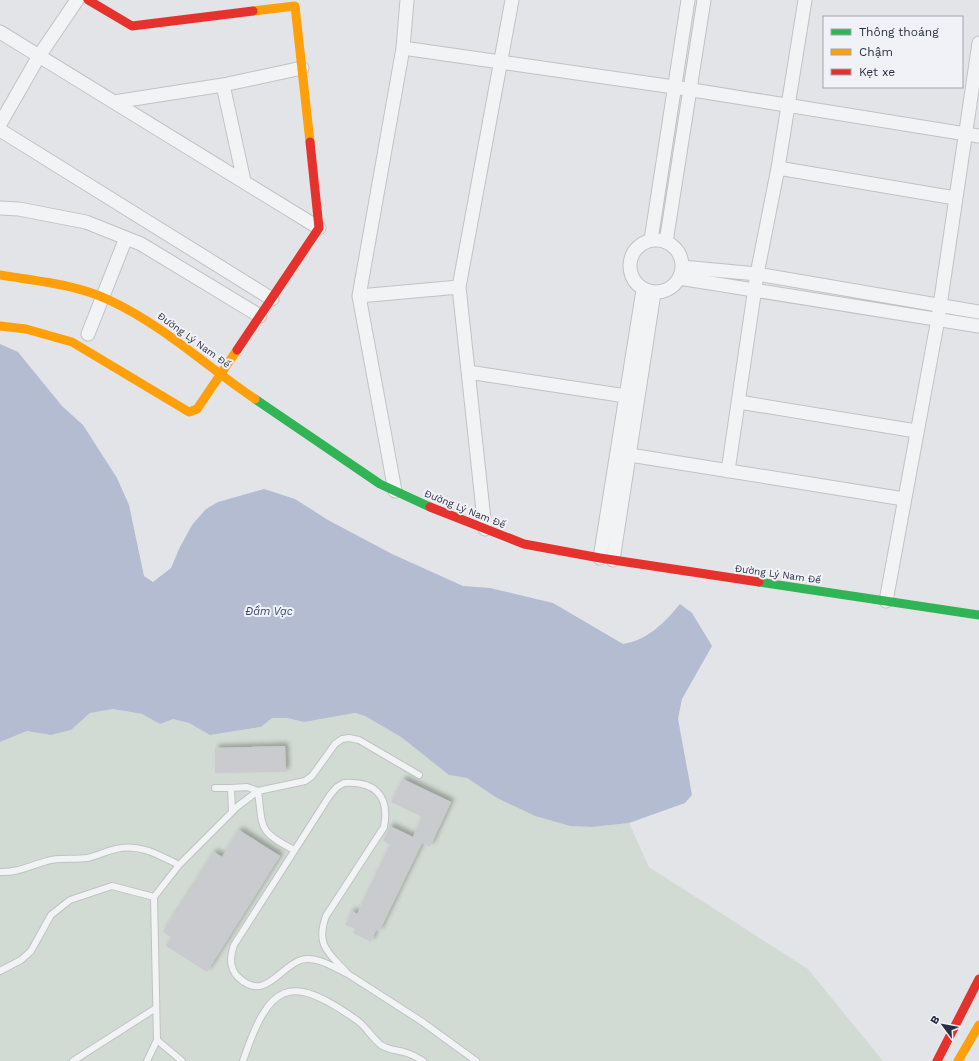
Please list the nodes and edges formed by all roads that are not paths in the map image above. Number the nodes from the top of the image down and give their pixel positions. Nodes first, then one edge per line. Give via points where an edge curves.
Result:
1 (77, 0) edge
2 (88, 0) edge
3 (408, 0) edge
4 (512, 0) edge
5 (688, 0) edge
6 (704, 0) edge
7 (805, 0) edge
8 (0, 32) edge
9 (979, 43) edge
10 (403, 48) junction
11 (40, 56) junction
12 (500, 62) junction
13 (302, 68) junction
14 (223, 85) junction
15 (674, 87) junction
16 (689, 91) junction
17 (114, 102) junction
18 (788, 106) junction
19 (0, 124) edge
20 (0, 130) edge
21 (965, 134) junction
22 (979, 136) edge
23 (778, 168) junction
24 (244, 181) junction
25 (955, 198) junction
26 (0, 208) edge
27 (319, 228) junction
28 (126, 238) junction
29 (652, 240) junction
30 (666, 242) junction
31 (680, 272) junction
32 (757, 274) junction
33 (0, 275) edge
34 (459, 287) junction
35 (756, 291) junction
36 (648, 292) junction
37 (359, 296) junction
38 (101, 297) junction
39 (272, 299) junction
40 (939, 305) junction
41 (979, 312) edge
42 (260, 316) junction
43 (938, 319) junction
44 (0, 326) edge
45 (979, 326) edge
46 (88, 334) dead end
47 (468, 372) junction
48 (221, 374) junction
49 (626, 396) junction
50 (739, 402) junction
51 (916, 431) junction
52 (630, 455) junction
53 (728, 471) junction
54 (395, 491) junction
55 (904, 499) junction
56 (485, 529) junction
57 (607, 559) junction
58 (886, 601) junction
59 (979, 615) edge
60 (419, 775) dead end
61 (215, 788) dead end
62 (231, 788) junction
63 (258, 791) junction
64 (232, 812) junction
65 (294, 850) junction
66 (179, 865) junction
67 (0, 872) edge
68 (154, 897) junction
69 (0, 971) edge
70 (348, 974) junction
71 (979, 979) edge
72 (156, 1008) junction
73 (979, 1025) edge
74 (157, 1040) junction
75 (946, 1044) junction
76 (962, 1059) edge
77 (73, 1061) edge
78 (147, 1061) edge
79 (182, 1061) edge
80 (243, 1061) edge
81 (423, 1061) edge
82 (476, 1061) edge
83 (937, 1061) edge

1 - 11 street
2 - 13 street via 132,26 295,6
3 - 10 street
4 - 12 street
5 - 15 street
6 - 16 street
7 - 18 street
8 - 11 street
9 - 21 street
10 - 12 street
10 - 37 street
11 - 17 street
11 - 19 street
12 - 15 street
12 - 34 street
13 - 14 street
13 - 27 street
14 - 17 street
14 - 24 street
15 - 16 street
15 - 29 street
16 - 18 street
16 - 30 street
17 - 24 street
18 - 21 street
18 - 23 street
20 - 39 street
21 - 22 street
21 - 25 street
23 - 25 street
23 - 32 street
24 - 27 street
25 - 40 street
26 - 28 street via 19,209 86,222
27 - 39 street
28 - 38 street
28 - 42 street via 141,244
29 - 30 street
29 - 36 street via 642,244 634,252 631,262 635,283
30 - 31 street via 678,253
31 - 32 street
31 - 35 street
31 - 36 street via 670,288
32 - 35 street
32 - 40 street
33 - 38 street, Đường Lý Nam Đế via 59,284
34 - 37 street
34 - 47 street
35 - 43 street
35 - 50 street
36 - 49 street
36 - 52 street
37 - 54 street
38 - 46 street
38 - 48 street, Đường Lý Nam Đế via 141,316
39 - 42 street
40 - 41 street
40 - 43 street
42 - 48 street
43 - 45 street
43 - 51 street
44 - 48 street via 26,329 72,342 188,412 197,409
47 - 49 street
47 - 56 street
48 - 54 street, Đường Lý Nam Đế via 373,479
49 - 57 street
50 - 51 street
50 - 53 street
51 - 55 street
52 - 53 street
52 - 57 street
53 - 55 street
54 - 56 street, Đường Lý Nam Đế
55 - 58 street
56 - 57 street, Đường Lý Nam Đế via 524,544
57 - 58 street, Đường Lý Nam Đế
58 - 59 street, Đường Lý Nam Đế
60 - 63 lane via 377,749 349,738 335,744 312,776 305,781
61 - 62 lane
62 - 63 lane via 246,787
62 - 64 lane
63 - 64 lane
63 - 65 lane via 264,830
64 - 66 lane
65 - 70 lane via 234,945 231,954 233,970 245,982 260,986 268,984 301,960 312,959
65 - 70 lane via 337,787 344,783 362,783 378,793 386,813 384,827 326,916 321,928 322,942
66 - 67 lane via 153,852 129,847 89,858 58,858 24,869
66 - 68 lane
68 - 69 lane via 112,886 70,900 51,915 30,951 21,960
68 - 72 lane
70 - 82 lane via 421,1021
71 - 75 street
72 - 74 lane
72 - 77 lane
73 - 76 street
74 - 78 lane
74 - 79 lane
75 - 76 street
75 - 83 street
80 - 81 lane via 261,1016 276,996 288,992 320,996 358,1021 381,1045 408,1053

